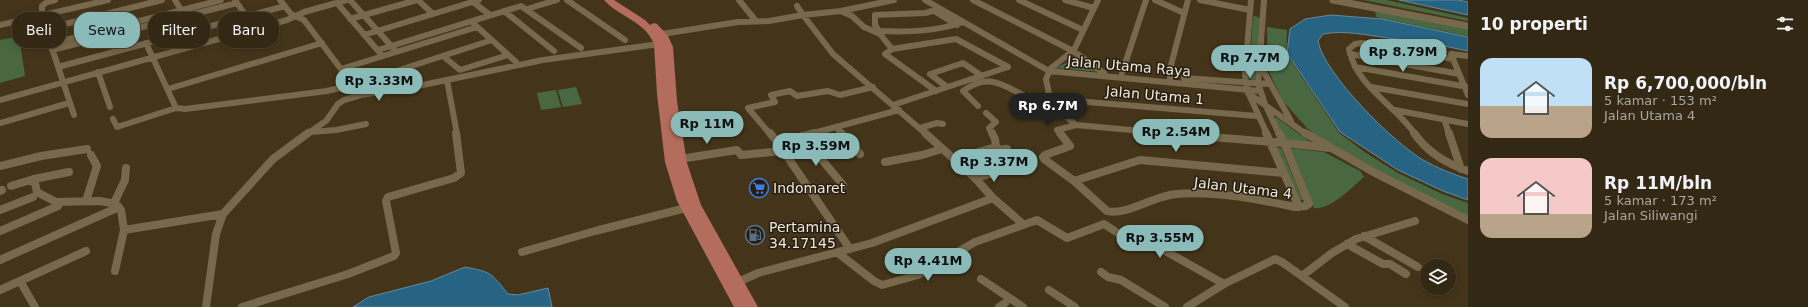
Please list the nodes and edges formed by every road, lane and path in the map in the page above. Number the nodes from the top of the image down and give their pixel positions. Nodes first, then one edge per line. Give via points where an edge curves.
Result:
1 (55, 0) edge
2 (108, 0) edge
3 (162, 0) edge
4 (175, 0) edge
5 (221, 0) edge
6 (280, 0) edge
7 (349, 0) edge
8 (417, 0) edge
9 (514, 0) edge
10 (557, 0) edge
11 (567, 0) edge
12 (608, 0) edge
13 (618, 0) edge
14 (738, 0) edge
15 (894, 0) edge
16 (925, 0) edge
17 (973, 0) edge
18 (1019, 0) edge
19 (1065, 0) edge
20 (1098, 0) edge
21 (1146, 0) edge
22 (1155, 0) edge
23 (1188, 0) edge
24 (1200, 0) edge
25 (1251, 0) edge
26 (1264, 0) edge
27 (1333, 0) edge
28 (1346, 0) edge
29 (476, 1) edge
30 (236, 2) edge
31 (336, 3) junction
32 (285, 6) junction
33 (521, 6) junction
34 (797, 6) dead end
35 (1094, 8) junction
36 (527, 9) junction
37 (181, 10) junction
38 (937, 10) junction
39 (1250, 10) junction
40 (504, 11) junction
41 (841, 11) junction
42 (43, 12) edge
43 (59, 12) edge
44 (173, 12) edge
45 (200, 12) edge
46 (243, 12) edge
47 (262, 12) edge
48 (1184, 13) junction
49 (433, 14) junction
50 (364, 15) junction
51 (490, 15) junction
52 (803, 15) junction
53 (296, 16) junction
54 (148, 19) edge
55 (350, 19) junction
56 (471, 21) junction
57 (756, 21) junction
58 (963, 22) junction
59 (12, 23) edge
60 (66, 24) edge
61 (957, 25) junction
62 (1468, 25) edge
63 (0, 26) edge
64 (148, 26) edge
65 (477, 27) junction
66 (378, 30) junction
67 (1083, 30) junction
68 (364, 34) junction
69 (662, 34) junction
70 (492, 40) junction
71 (625, 40) dead end
72 (66, 43) edge
73 (146, 43) joint
74 (322, 43) junction
75 (66, 44) edge
76 (659, 44) junction
77 (392, 45) junction
78 (51, 48) edge
79 (581, 48) dead end
80 (892, 49) junction
81 (378, 50) junction
82 (554, 51) dead end
83 (1073, 51) junction
84 (397, 52) junction
85 (1350, 54) junction
86 (508, 55) junction
87 (383, 56) junction
88 (443, 56) junction
89 (1468, 56) edge
90 (153, 57) junction
91 (1453, 59) junction
92 (516, 62) dead end
93 (58, 67) junction
94 (1261, 67) junction
95 (1355, 67) junction
96 (341, 69) junction
97 (1048, 69) junction
98 (98, 72) junction
99 (1104, 73) junction
100 (1122, 73) junction
101 (1459, 74) junction
102 (982, 76) junction
103 (1170, 79) junction
104 (447, 80) junction
105 (63, 82) junction
106 (1258, 83) junction
107 (1269, 84) junction
108 (353, 85) junction
109 (1466, 86) edge
110 (873, 87) junction
111 (947, 87) junction
112 (1371, 87) junction
113 (1247, 88) junction
114 (168, 89) junction
115 (936, 91) junction
116 (1260, 91) junction
117 (1468, 95) edge
118 (1050, 98) junction
119 (0, 100) edge
120 (668, 101) junction
121 (69, 103) junction
122 (1265, 104) junction
123 (1468, 104) edge
124 (893, 105) junction
125 (978, 106) dead end
126 (110, 107) dead end
127 (176, 108) junction
128 (900, 110) junction
129 (1395, 110) junction
130 (986, 113) dead end
131 (74, 115) dead end
132 (669, 115) junction
133 (1257, 116) junction
134 (113, 118) dead end
135 (1444, 119) junction
136 (0, 123) edge
137 (366, 124) dead end
138 (942, 124) dead end
139 (1468, 124) edge
140 (1076, 125) junction
141 (1293, 125) junction
142 (836, 128) junction
143 (920, 128) junction
144 (311, 132) junction
145 (802, 136) junction
146 (1269, 142) junction
147 (778, 143) junction
148 (1284, 144) junction
149 (996, 146) junction
150 (1330, 148) junction
151 (942, 149) junction
152 (1007, 149) dead end
153 (782, 151) junction
154 (860, 154) dead end
155 (680, 159) junction
156 (954, 159) junction
157 (885, 162) dead end
158 (0, 166) edge
159 (126, 168) dead end
160 (1009, 169) dead end
161 (1465, 170) edge
162 (69, 172) dead end
163 (1283, 173) junction
164 (975, 178) junction
165 (34, 179) junction
166 (1074, 181) junction
167 (843, 185) dead end
168 (11, 186) dead end
169 (33, 197) dead end
170 (993, 198) junction
171 (86, 201) junction
172 (117, 205) junction
173 (58, 206) dead end
174 (1299, 207) junction
175 (686, 208) junction
176 (0, 210) edge
177 (222, 214) junction
178 (1468, 220) edge
179 (1415, 222) dead end
180 (1022, 224) junction
181 (124, 230) junction
182 (0, 231) edge
183 (1364, 236) junction
184 (1347, 244) junction
185 (850, 249) junction
186 (86, 251) dead end
187 (522, 252) dead end
188 (838, 253) junction
189 (0, 260) edge
190 (1418, 268) dead end
191 (115, 271) dead end
192 (1101, 272) dead end
193 (1406, 274) dead end
194 (1302, 276) junction
195 (981, 279) dead end
196 (20, 281) junction
197 (736, 283) junction
198 (1224, 284) junction
199 (0, 290) edge
200 (1049, 290) dead end
201 (35, 307) edge
202 (206, 307) edge
203 (242, 307) edge
204 (740, 307) edge
205 (751, 307) edge
206 (1023, 307) edge
207 (1075, 307) edge
208 (1165, 307) edge
209 (1187, 307) edge
210 (1345, 307) edge

1 - 42 street via 42,6
2 - 43 street
3 - 60 street
4 - 37 street
5 - 37 street
6 - 32 street
7 - 31 street
7 - 50 street
8 - 49 street
8 - 50 street
9 - 33 street
10 - 36 street
11 - 71 street
12 - 76 main road via 642,22 654,33
13 - 69 main road via 649,20
14 - 57 street
15 - 41 street
16 - 38 street, Jalan Utama Raya
17 - 83 street
18 - 67 street
19 - 35 street
20 - 35 street
21 - 100 street
22 - 48 street
23 - 48 street
24 - 39 street
25 - 39 street
26 - 94 street
27 - 62 street
28 - 62 street
29 - 49 street
29 - 51 street
30 - 45 street
30 - 46 street
31 - 53 street
31 - 55 street
32 - 47 street
32 - 53 street
33 - 36 street
33 - 40 street
34 - 52 street
35 - 67 street
36 - 79 street
37 - 44 street
38 - 58 street, Jalan Utama Raya
38 - 61 street, Jalan Utama Raya
38 - 61 street via 875,14 875,25 879,31 909,32 940,30
39 - 113 street via 1245,74
40 - 51 street
40 - 82 street
41 - 52 street
41 - 80 street via 852,16 864,27 880,34
48 - 103 street
49 - 66 street
50 - 55 street
50 - 66 street
51 - 56 street
52 - 57 street
52 - 110 street via 828,49
53 - 74 street via 304,20
53 - 90 street
54 - 72 street
55 - 68 street
56 - 65 street
56 - 77 street
57 - 69 street
58 - 61 street
58 - 97 street, Jalan Utama Raya
59 - 63 street
64 - 75 street
65 - 70 street
65 - 84 street
66 - 68 street
66 - 77 street
67 - 83 street
68 - 81 street
69 - 120 main road via 668,47
70 - 86 street
70 - 88 street
73 - 90 street
73 - 93 street
74 - 96 street
74 - 114 street
76 - 104 street via 572,55
76 - 120 main road
77 - 81 street
77 - 84 street
78 - 93 street
80 - 102 street via 958,39 1008,67
80 - 115 street via 885,54
81 - 87 street
83 - 97 street
83 - 99 street
84 - 87 street
85 - 91 street via 1350,49 1355,44 1362,43
85 - 95 street
85 - 101 street
86 - 88 street via 460,70
86 - 92 street
87 - 96 street
88 - 108 street
89 - 91 street via 1451,53
90 - 98 street
90 - 114 street
91 - 101 street
93 - 105 street
94 - 106 street
94 - 107 street
95 - 109 street
95 - 112 street
96 - 108 street
97 - 99 street
97 - 103 street, Jalan Utama Raya
97 - 118 street via 1046,79
98 - 105 street
98 - 126 street
99 - 100 street
100 - 103 street
101 - 109 street
102 - 111 street
102 - 111 street via 963,63 930,74
103 - 113 street, Jalan Utama Raya
104 - 144 street via 344,100 338,104 330,118
104 - 203 street via 461,173 454,178 388,197 386,201 396,253 394,256 348,274
105 - 119 street
105 - 121 street
106 - 107 street
106 - 113 street
106 - 116 street
107 - 141 street
108 - 127 street via 312,93
109 - 117 street
110 - 124 street
110 - 147 street via 840,95 828,91 797,96 790,91 771,95 775,102 748,108
111 - 115 street
112 - 123 street
112 - 129 street
113 - 116 street, Jalan Utama Raya
113 - 122 street
113 - 133 street
114 - 127 street
115 - 124 street
116 - 122 street
118 - 125 street, Jalan Utama 1 via 1027,97 995,81 984,81 963,91
118 - 133 street, Jalan Utama 1
118 - 140 street via 1054,106
120 - 132 main road
121 - 131 street
121 - 136 street
122 - 141 street
122 - 148 street
124 - 128 street
127 - 134 street via 117,127
128 - 142 street
128 - 143 street
129 - 135 street
129 - 161 street via 1425,147 1443,160
130 - 149 street via 996,122 989,128
132 - 155 main road
132 - 175 main road via 672,162
133 - 146 street
135 - 139 street
135 - 161 street
137 - 144 street
138 - 143 street
140 - 146 street
140 - 166 street, Jalan Utama 4 via 1057,130 1070,146 1043,157
141 - 150 street
142 - 145 street
142 - 154 street
143 - 151 street
144 - 177 street via 288,146
145 - 147 street
145 - 167 street
146 - 148 street
146 - 163 street
147 - 153 street
148 - 150 street
148 - 174 street via 1310,203
149 - 152 street via 999,150
149 - 156 street
150 - 178 street via 1381,177
151 - 156 street
151 - 157 street
153 - 155 street via 743,155 737,150
153 - 185 street
155 - 197 main road via 694,206
156 - 164 street
158 - 171 street via 36,157 89,152 97,166
159 - 172 street
160 - 164 street
162 - 165 street
163 - 166 street via 1135,160
163 - 174 street
164 - 170 street
165 - 168 street
165 - 171 street via 37,192 55,202
166 - 174 street, Jalan Utama 4 via 1111,213 1158,197 1178,194 1232,197
169 - 176 street
170 - 180 street
170 - 185 street
171 - 172 street
172 - 181 street
172 - 189 street
173 - 182 street
175 - 187 street
175 - 204 main road
177 - 181 street
177 - 202 street via 216,234
179 - 183 street
180 - 188 street via 976,242 914,277 882,285
180 - 198 street via 1038,220 1067,238 1104,224 1124,236 1137,235
181 - 191 street
183 - 184 street
183 - 190 street
184 - 193 street
184 - 194 street
185 - 188 street
186 - 196 street
188 - 197 street via 758,273
192 - 208 street via 1108,277 1121,280
194 - 198 street via 1275,259
194 - 210 street
195 - 206 street
196 - 199 street
196 - 201 street
197 - 205 main road
198 - 209 street
200 - 207 street

